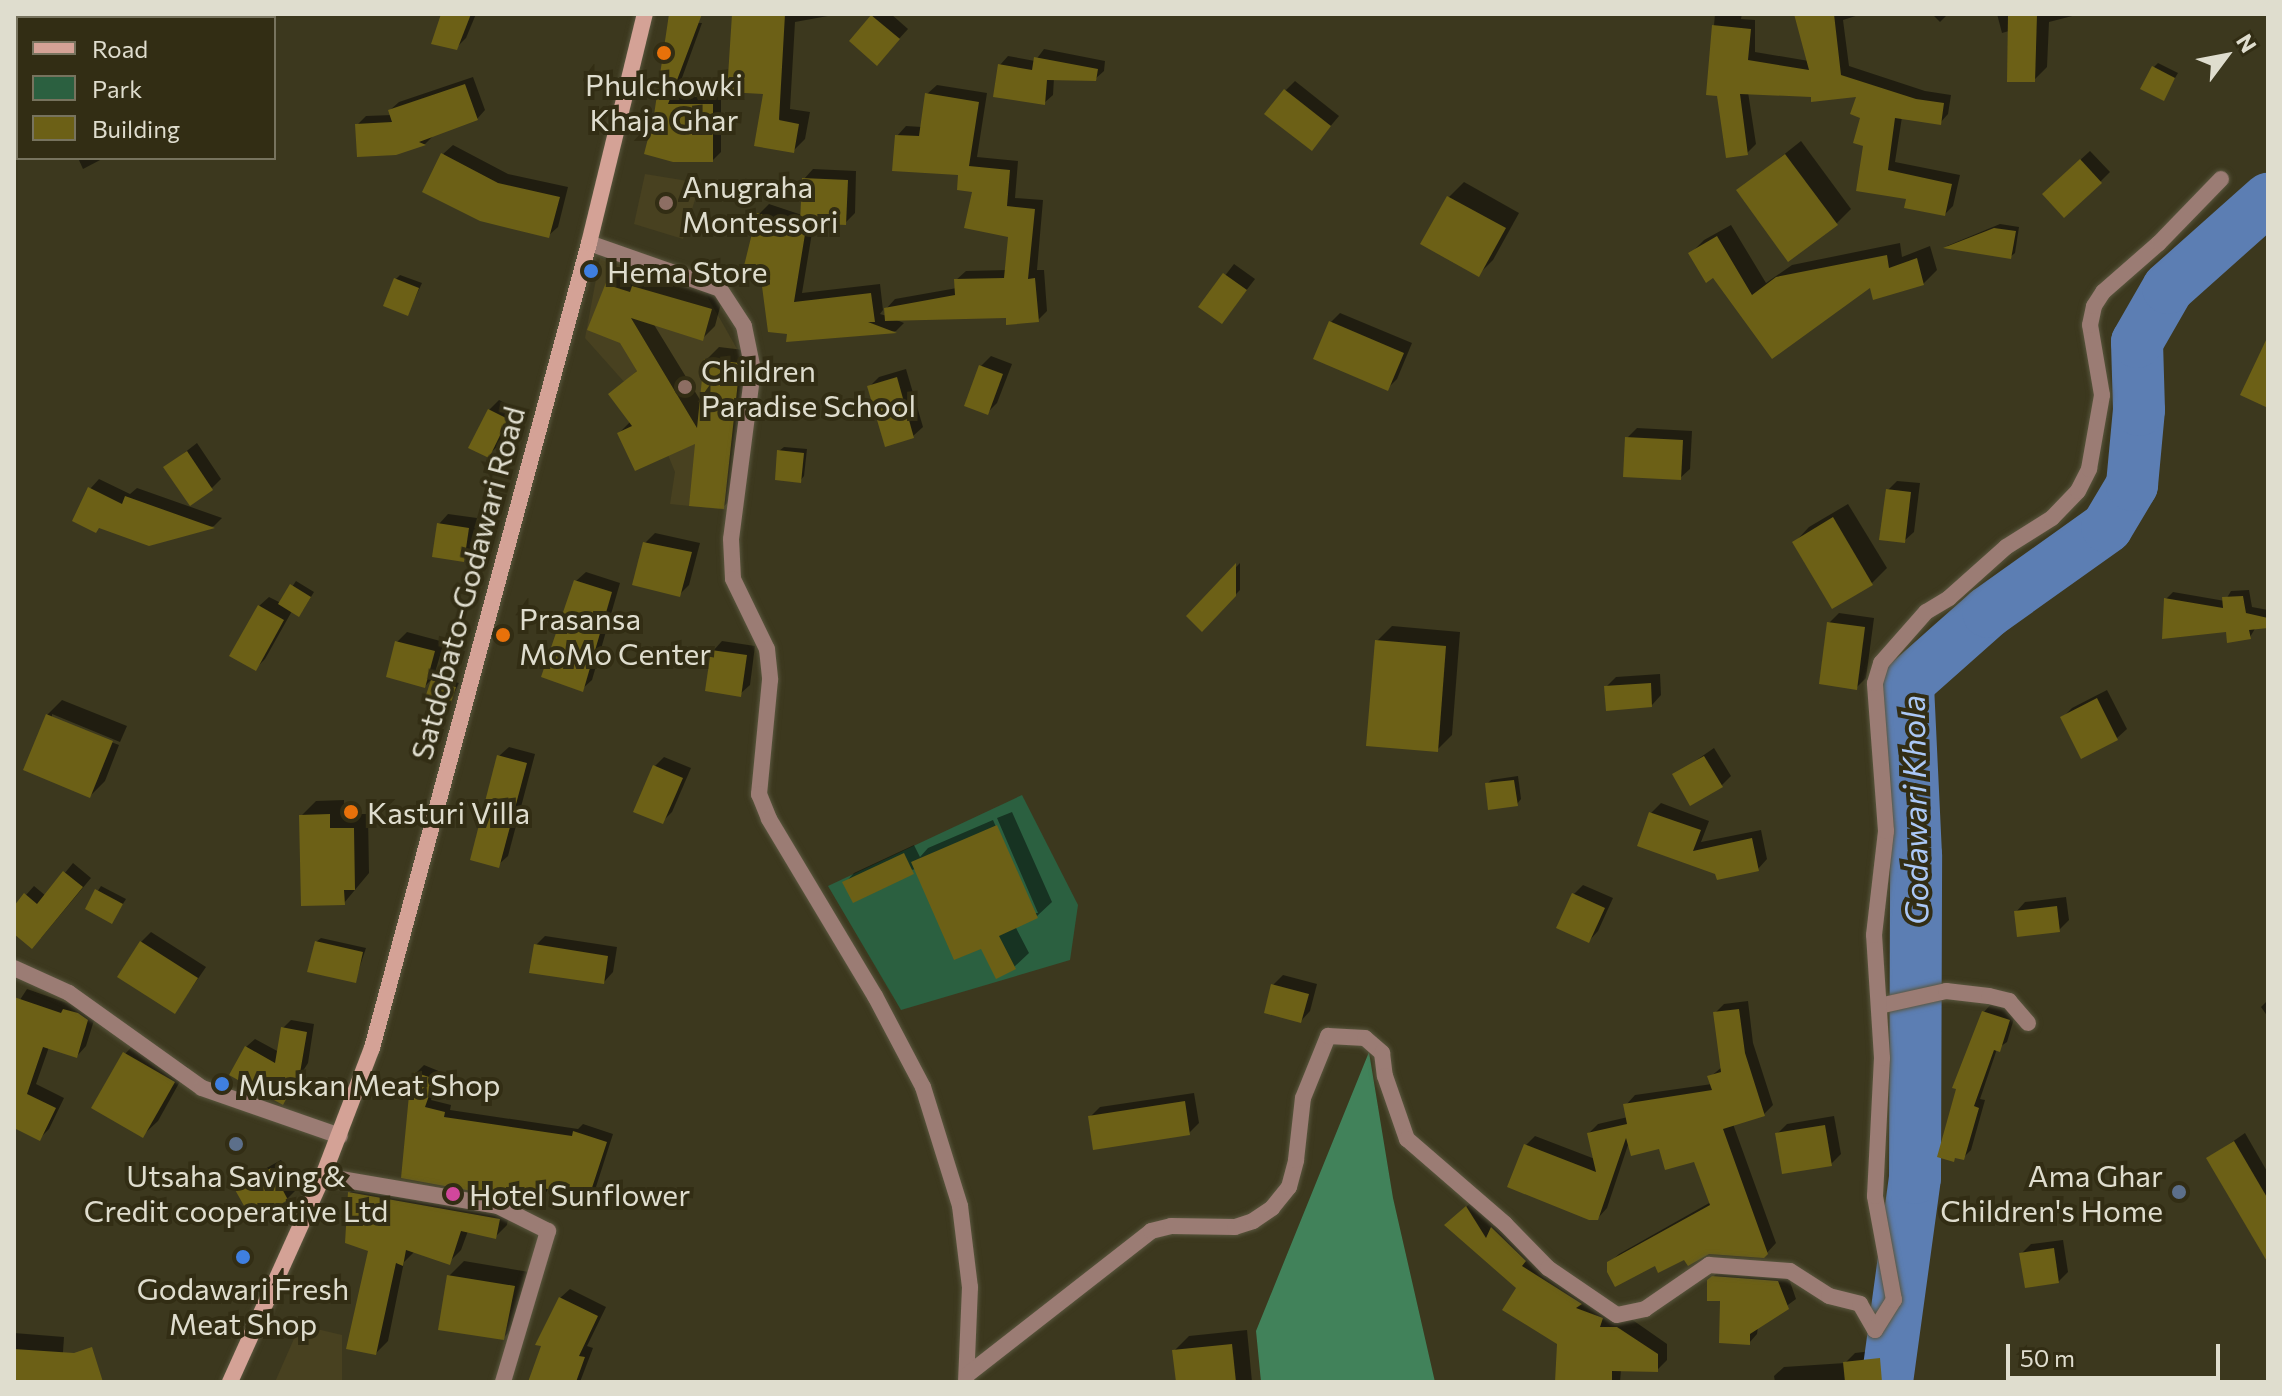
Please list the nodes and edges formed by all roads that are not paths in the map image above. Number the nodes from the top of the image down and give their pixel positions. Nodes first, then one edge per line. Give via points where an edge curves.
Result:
1 (645, 14) edge
2 (2221, 179) dead end
3 (589, 243) junction
4 (14, 968) edge
5 (1879, 1006) junction
6 (2028, 1023) dead end
7 (340, 1136) junction
8 (323, 1176) junction
9 (966, 1378) edge
10 (230, 1382) edge
11 (503, 1382) edge

1 - 3 street, Satdobato-Godawari Road
2 - 5 street via 2094,306 2090,325 2102,395 2089,469 2078,491 2052,518 2006,547 1926,612 1881,663 1875,683 1886,831 1874,935
3 - 7 street, Satdobato-Godawari Road via 372,1048
3 - 9 street via 720,289 744,326 753,370 731,539 733,579 767,649 770,680 759,794 923,1087 960,1206 970,1287
4 - 7 street via 69,993 202,1088
5 - 6 street via 1946,991 2009,1001
5 - 9 street via 1882,1058 1875,1196 1894,1300 1875,1330 1860,1304 1829,1296 1790,1271 1709,1265 1645,1309 1617,1315 1548,1268 1407,1139 1382,1053 1365,1038 1328,1036 1303,1098 1289,1187 1272,1208 1235,1227 1171,1226 1151,1231
7 - 8 street, Satdobato-Godawari Road
8 - 10 street, Satdobato-Godawari Road
8 - 11 street via 498,1206 548,1231

